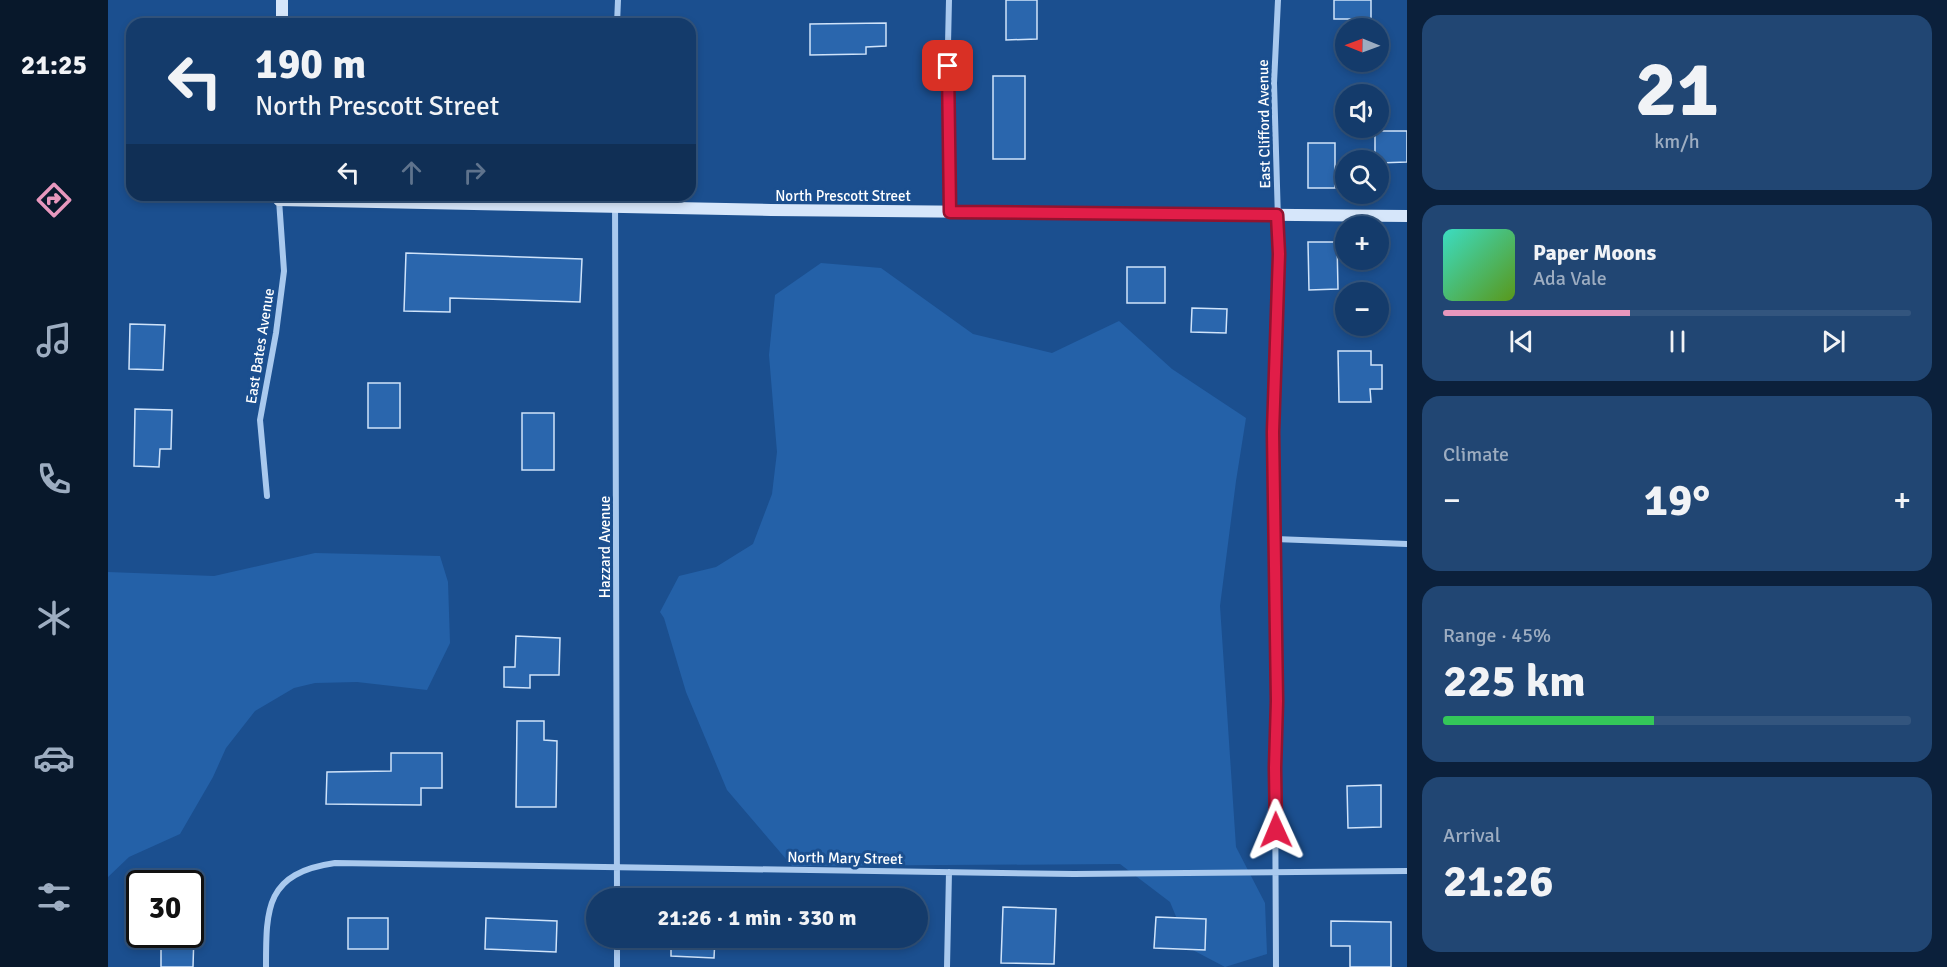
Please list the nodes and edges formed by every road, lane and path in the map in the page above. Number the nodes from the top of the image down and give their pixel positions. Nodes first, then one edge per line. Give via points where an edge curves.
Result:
1 (282, 0) edge
2 (618, 0) edge
3 (949, 0) edge
4 (1278, 0) edge
5 (282, 18) edge
6 (617, 18) edge
7 (280, 201) edge
8 (615, 201) edge
9 (950, 212) junction
10 (1277, 215) junction
11 (1407, 216) edge
12 (267, 496) dead end
13 (1275, 538) junction
14 (1407, 544) edge
15 (618, 868) junction
16 (1407, 871) edge
17 (949, 872) junction
18 (1277, 872) junction
19 (617, 888) edge
20 (617, 948) edge
21 (266, 967) edge
22 (617, 967) edge
23 (947, 967) edge
24 (1276, 967) edge

1 - 5 street
2 - 6 street
3 - 9 street
4 - 10 street, East Clifford Avenue via 1274,83
7 - 12 street, East Bates Avenue via 284,271 260,420
8 - 9 street, North Prescott Street
8 - 15 street, Hazzard Avenue
9 - 10 street, North Prescott Street
10 - 11 street, North Prescott Street
10 - 13 street, East Clifford Avenue
13 - 14 street
13 - 18 street, East Clifford Avenue
15 - 17 street, North Mary Street
15 - 19 street, Hazzard Avenue
15 - 21 street, North Mary Street via 334,863 314,866 286,880 273,898 267,918
16 - 18 street, North Mary Street
17 - 18 street, North Mary Street
17 - 23 street
18 - 24 street, East Clifford Avenue
20 - 22 street

